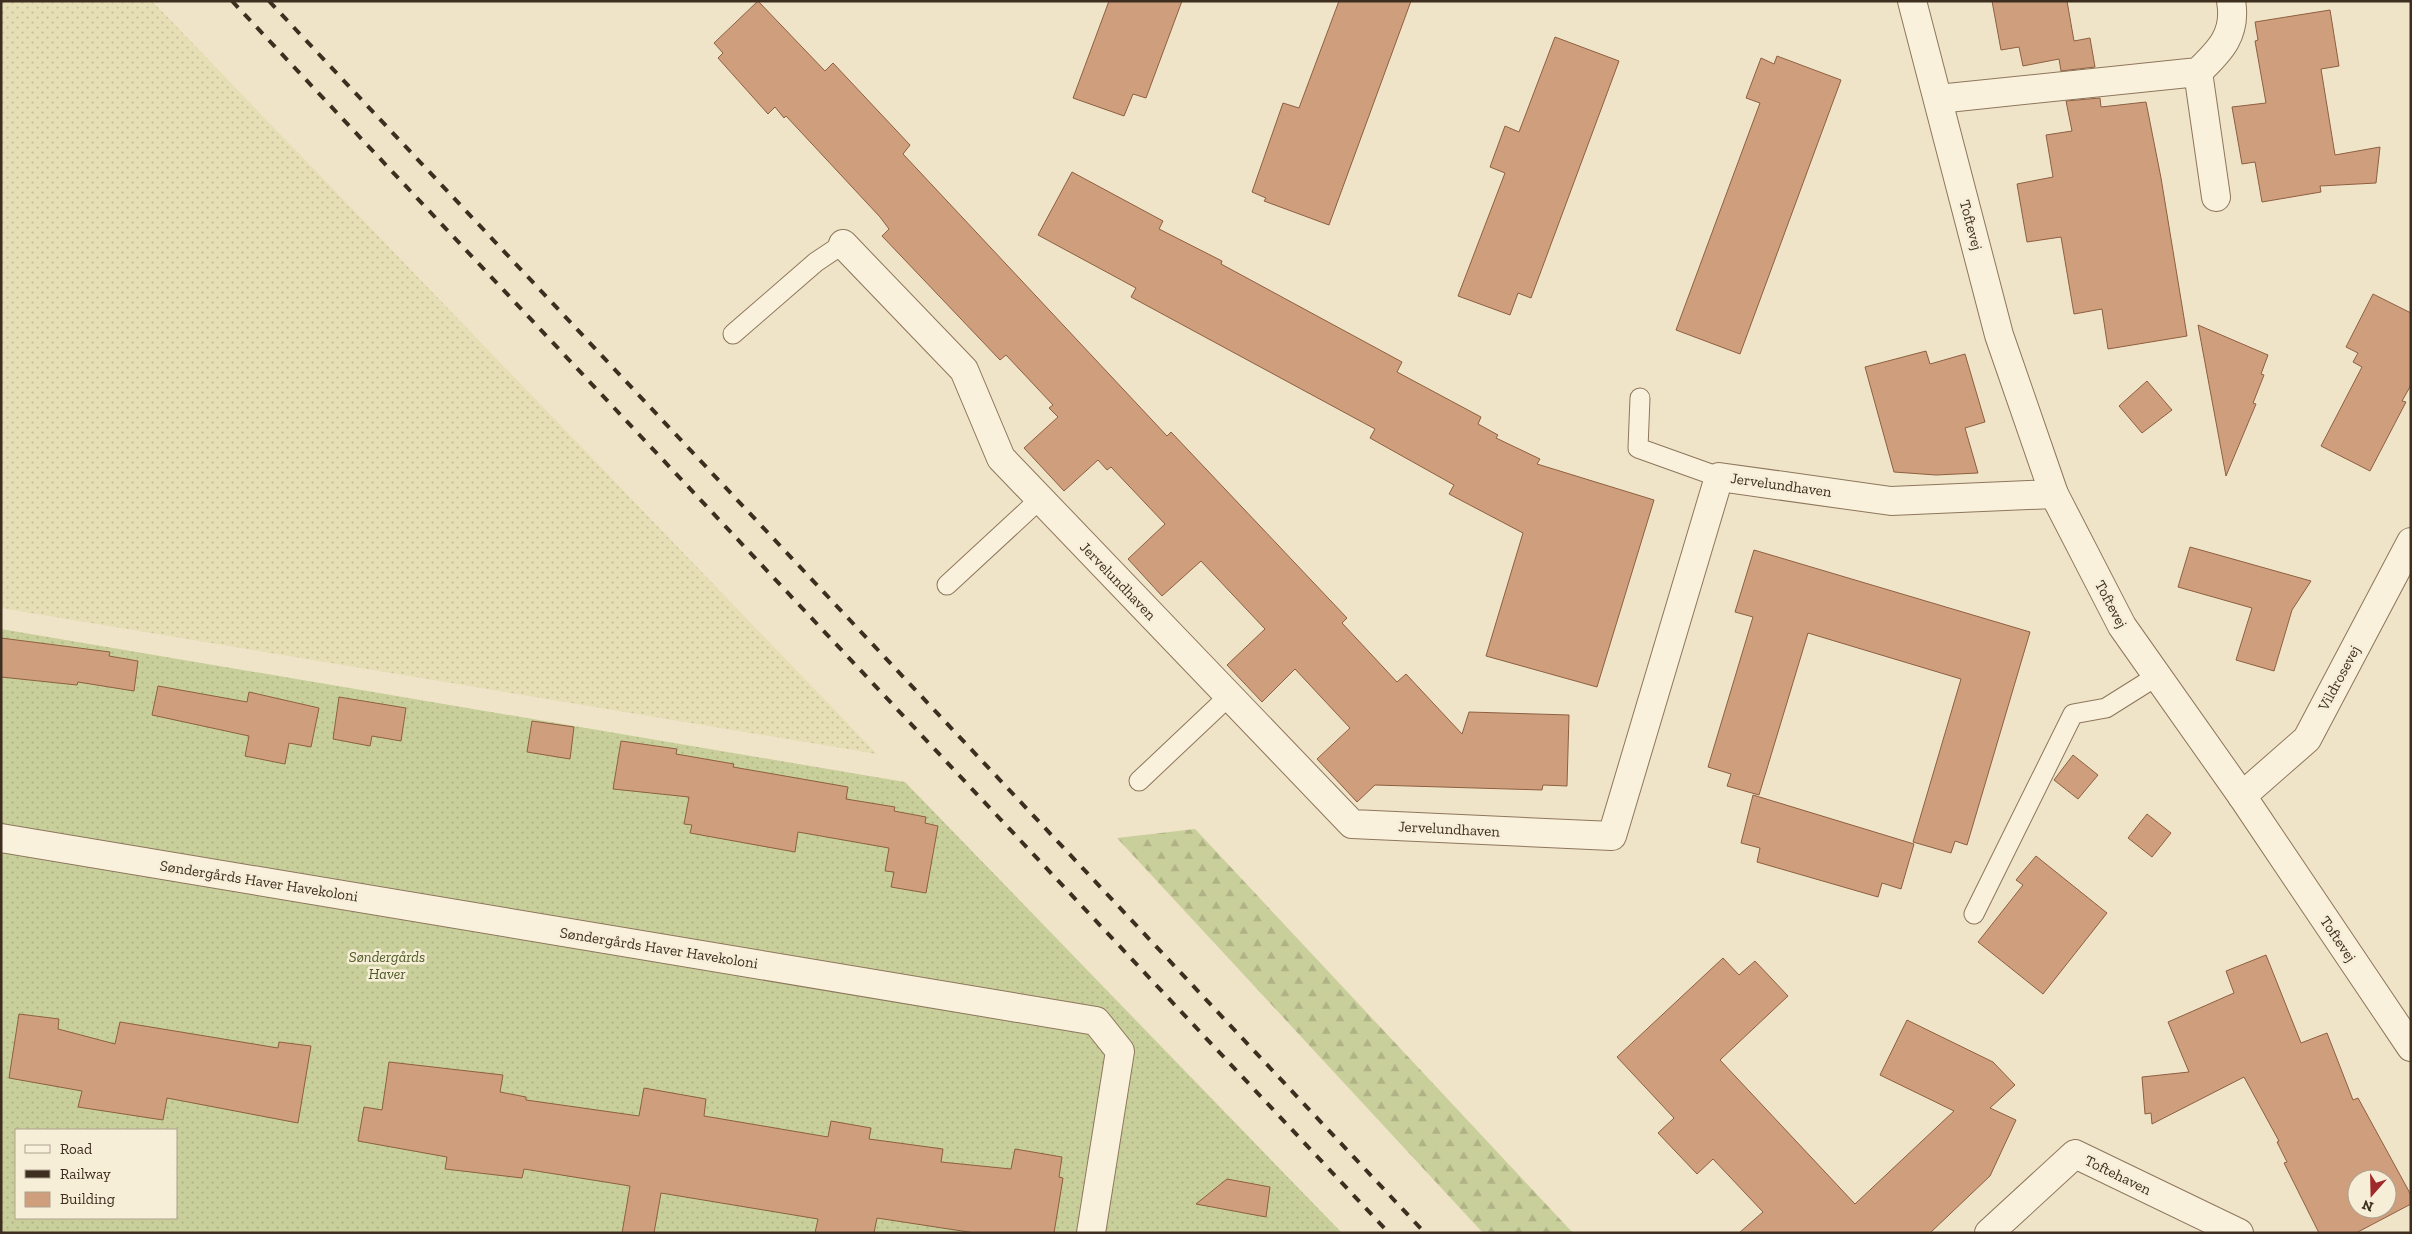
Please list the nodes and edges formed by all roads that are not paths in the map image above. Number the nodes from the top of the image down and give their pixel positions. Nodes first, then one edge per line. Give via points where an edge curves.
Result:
1 (1912, 1) edge
2 (2231, 1) edge
3 (2198, 72) junction
4 (1938, 99) junction
5 (2216, 198) dead end
6 (843, 244) joint
7 (733, 334) dead end
8 (1640, 398) dead end
9 (1719, 476) junction
10 (2054, 494) junction
11 (1040, 499) junction
12 (2411, 542) edge
13 (947, 585) dead end
14 (2157, 676) junction
15 (1229, 696) junction
16 (1139, 781) dead end
17 (2242, 796) junction
18 (1, 838) edge
19 (1974, 914) dead end
20 (2411, 1048) edge
21 (1091, 1233) edge
22 (1990, 1233) edge
23 (2239, 1233) edge

1 - 4 street, Toftevej
2 - 3 street via 2234,15 2223,48
3 - 4 street
3 - 5 street
4 - 10 street, Toftevej via 2000,335
6 - 7 lane via 816,262
6 - 11 street, Jervelundhaven via 964,370 1001,458
8 - 9 lane via 1638,448
9 - 10 street, Jervelundhaven via 1891,501
9 - 15 street, Jervelundhaven via 1612,836 1352,824
10 - 14 street, Toftevej via 2122,626
11 - 13 lane
11 - 15 street, Jervelundhaven
12 - 17 street, Vildrosevej via 2307,739
14 - 17 street, Toftevej
14 - 19 lane via 2106,708 2073,714
15 - 16 lane
17 - 20 street, Toftevej
18 - 21 street, Søndergårds Haver Havekoloni via 1096,1021 1120,1051
22 - 23 street, Toftehaven via 2075,1154

